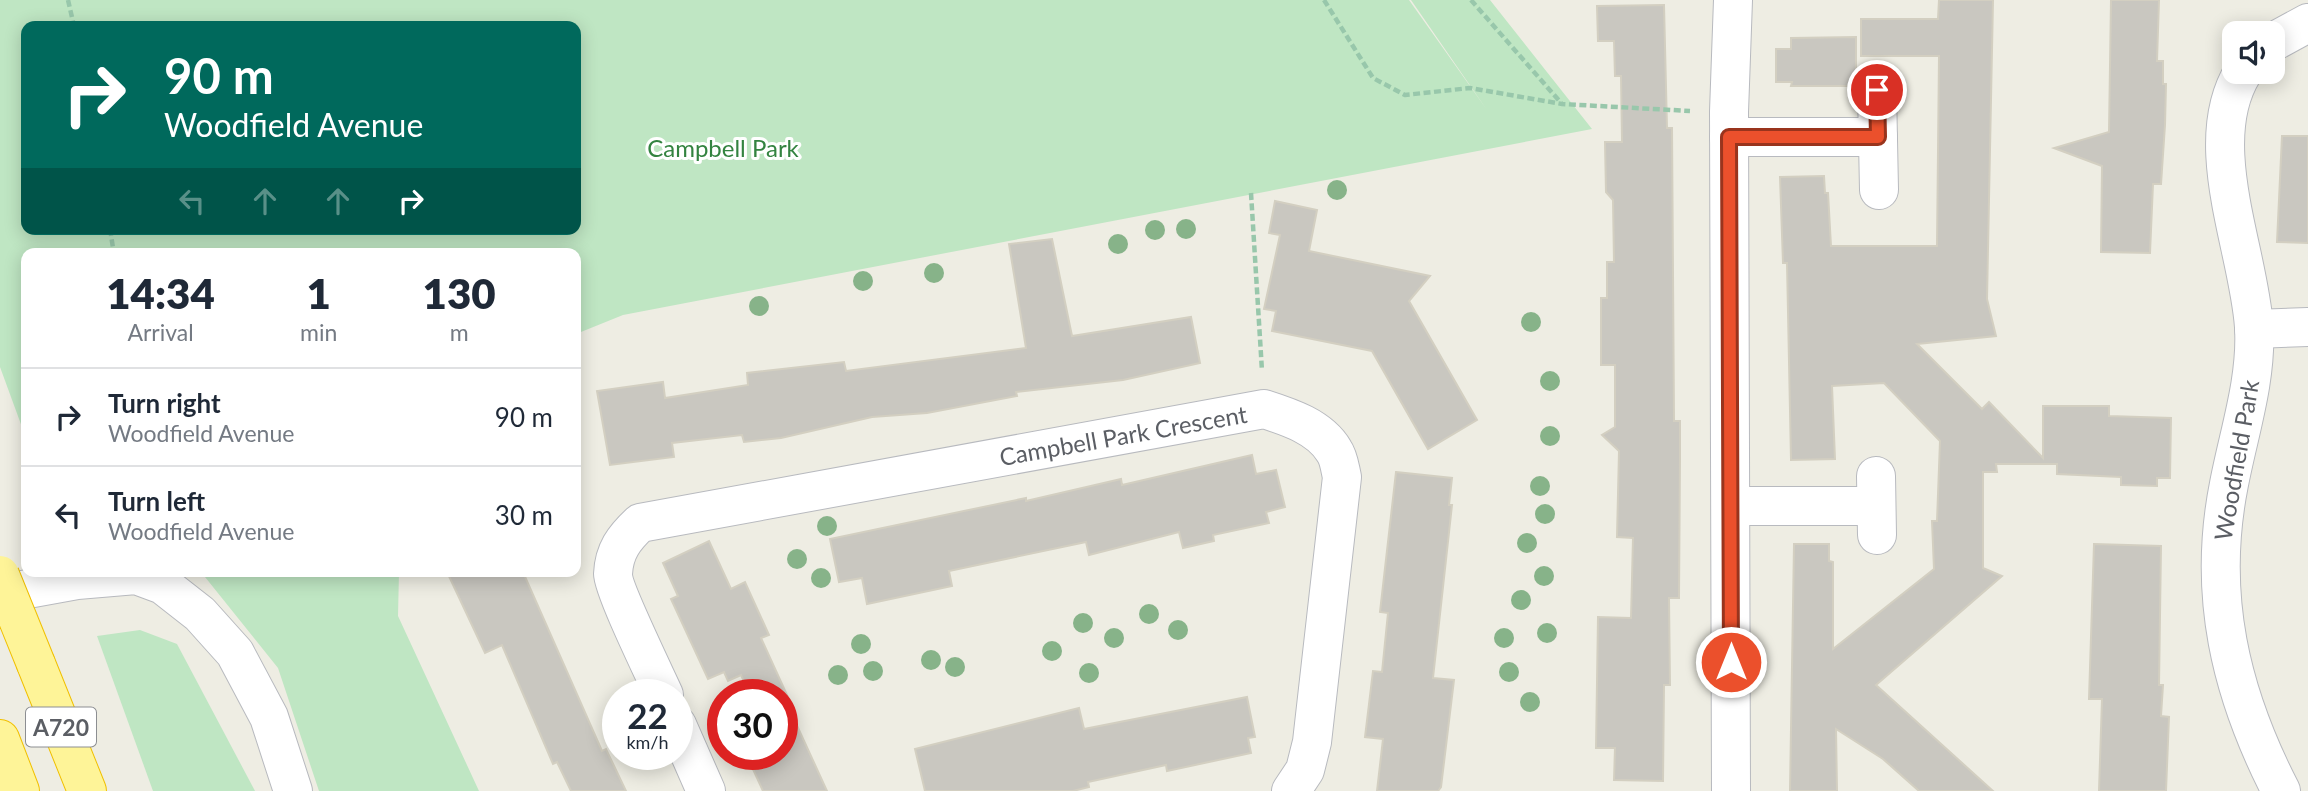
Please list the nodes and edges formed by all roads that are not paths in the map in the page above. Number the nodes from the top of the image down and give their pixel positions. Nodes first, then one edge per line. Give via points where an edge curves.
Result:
1 (1732, 0) edge
2 (2308, 23) edge
3 (2285, 35) edge
4 (2235, 84) edge
5 (1877, 90) dead end
6 (1729, 124) junction
7 (1878, 137) junction
8 (1880, 190) dead end
9 (2308, 327) edge
10 (2254, 329) junction
11 (1732, 506) junction
12 (1876, 506) dead end
13 (0, 575) edge
14 (112, 577) edge
15 (141, 577) edge
16 (0, 594) edge
17 (657, 679) edge
18 (0, 739) edge
19 (693, 761) edge
20 (20, 791) edge
21 (87, 791) edge
22 (293, 791) edge
23 (706, 791) edge
24 (1291, 791) edge
25 (1731, 791) edge
26 (2281, 791) edge

1 - 6 street
2 - 3 street
4 - 10 street, Woodfield Park via 2228,111 2228,178
5 - 7 street
6 - 7 street
6 - 11 street
7 - 8 street
9 - 10 street
10 - 26 street, Woodfield Park via 2251,379 2219,544 2220,593 2239,696
11 - 12 street
11 - 25 street
13 - 21 highway, A720, bridge
14 - 16 street
15 - 22 street via 163,585 200,614 235,653 269,717
17 - 24 street, Campbell Park Crescent via 613,578 615,555 625,536 640,523 1264,409 1293,418 1318,434 1335,451 1342,477 1312,742 1305,770
18 - 20 highway, A720
19 - 23 street

